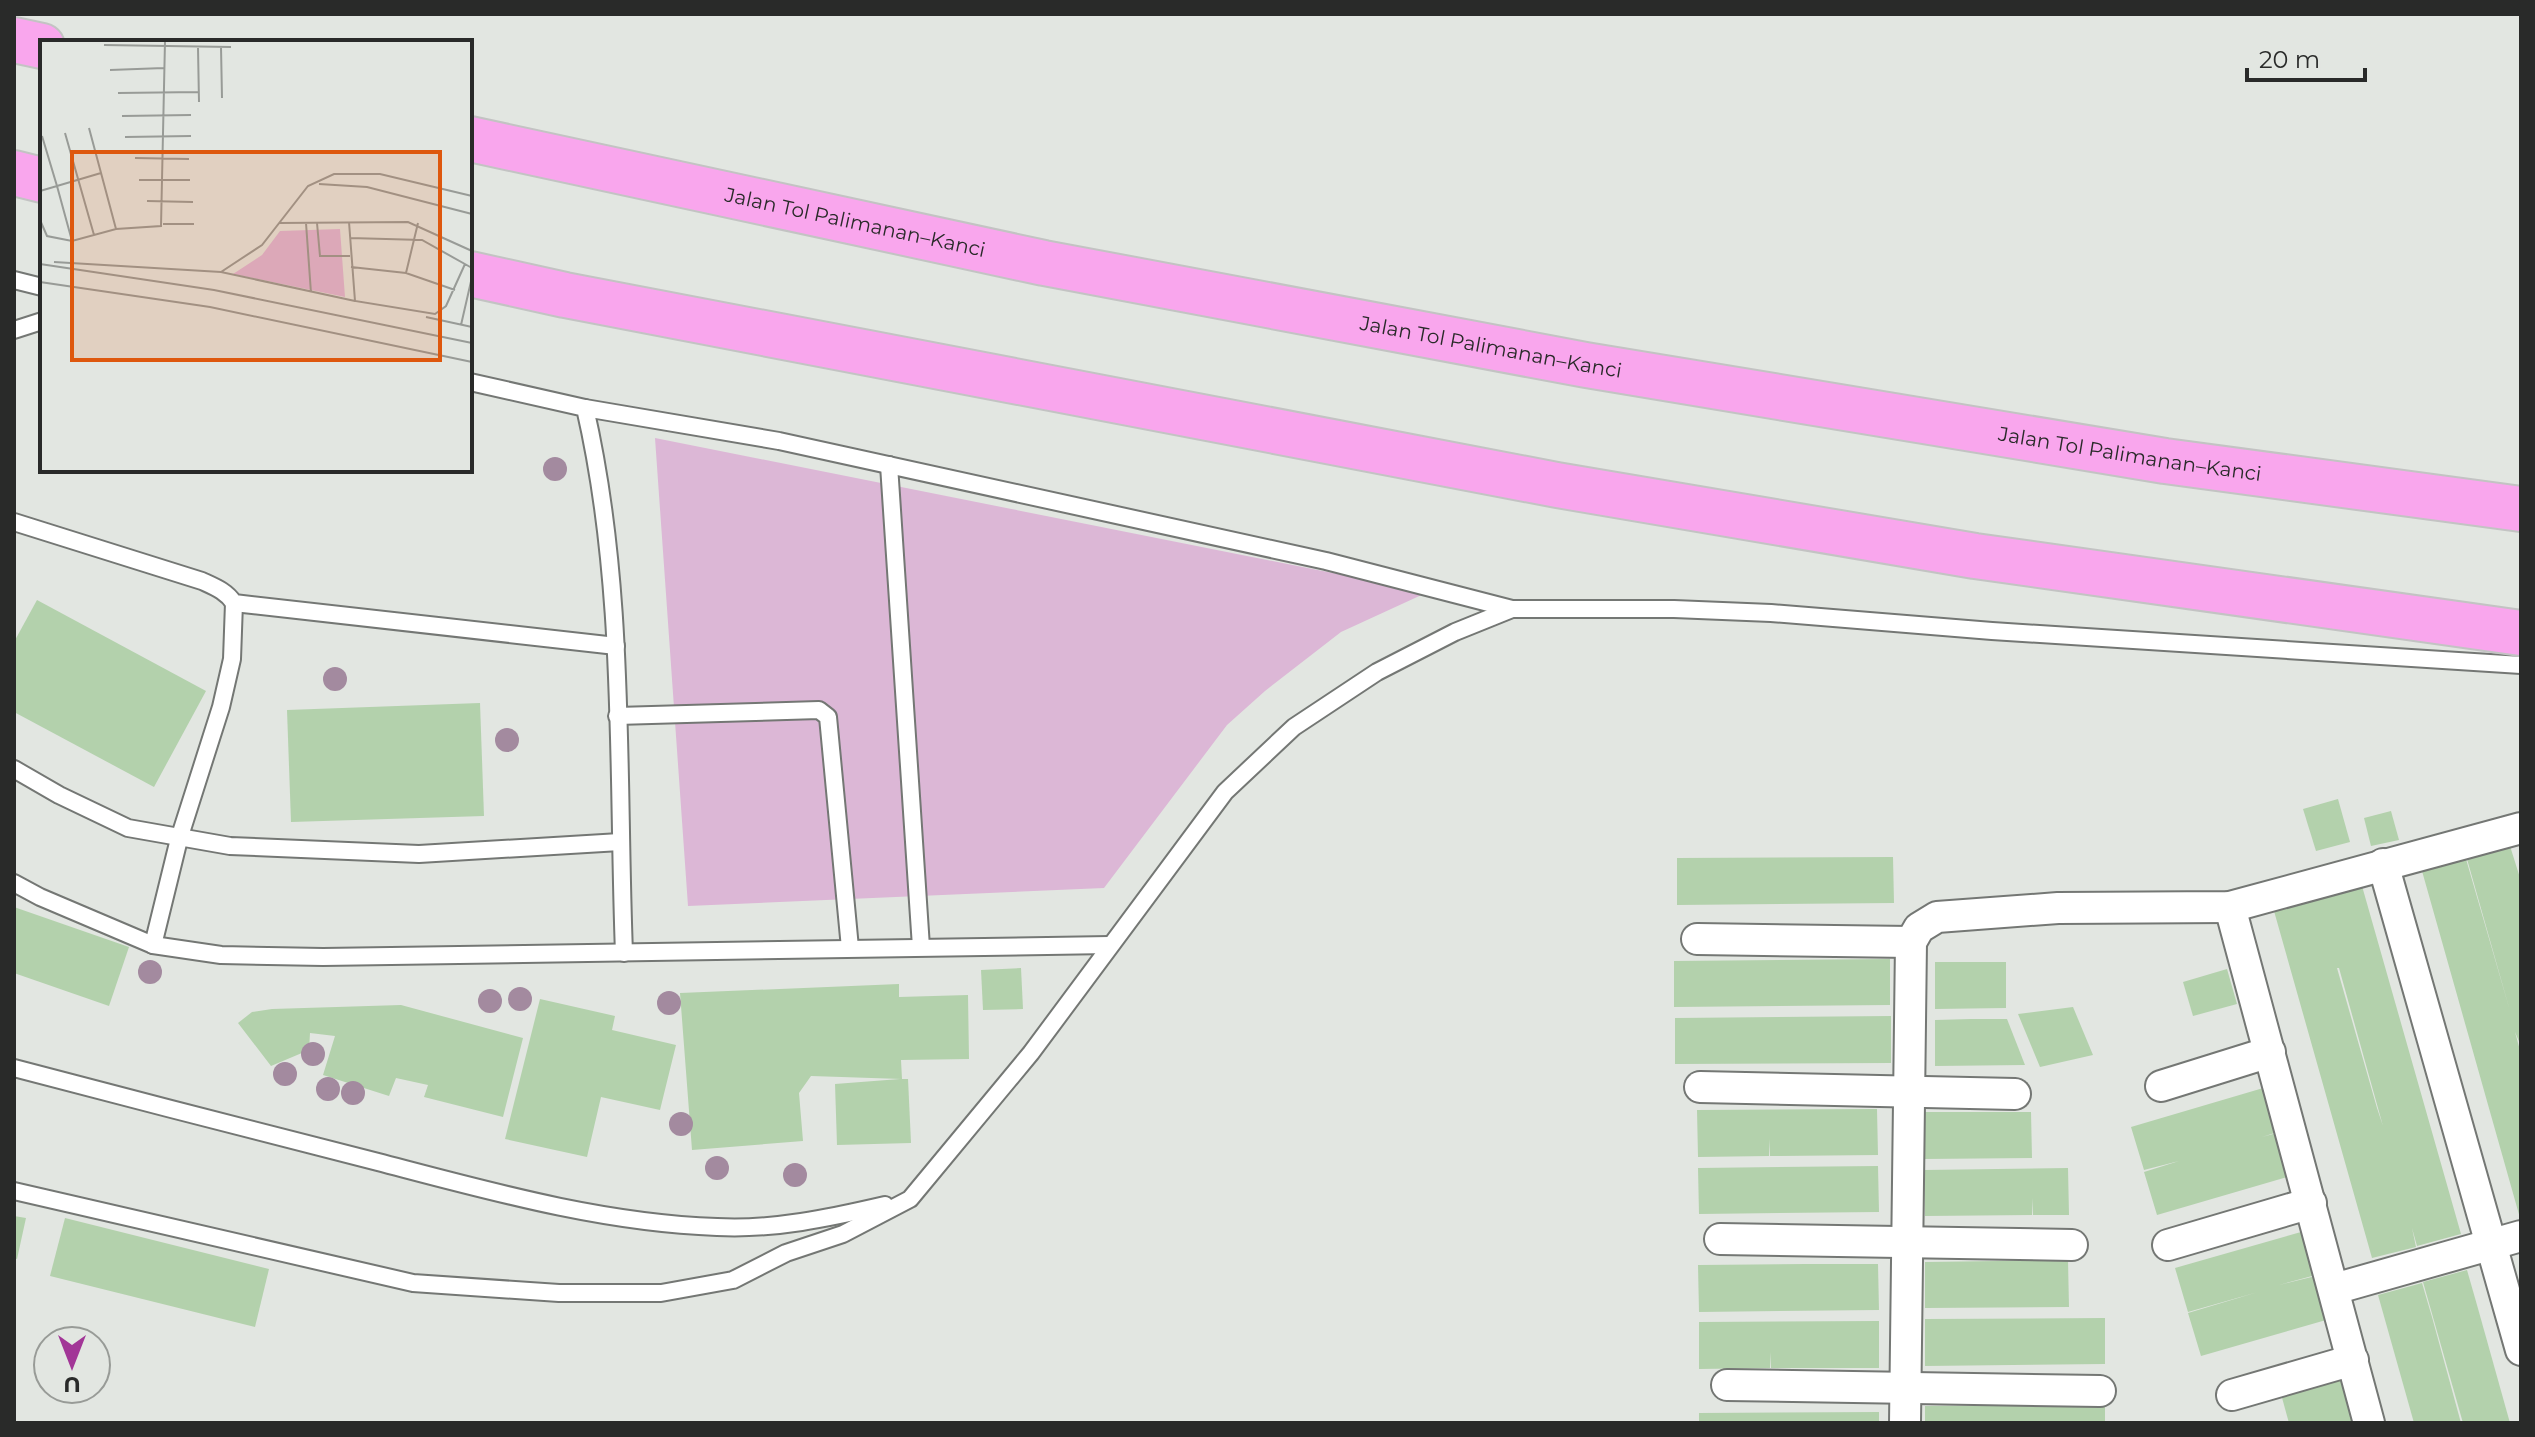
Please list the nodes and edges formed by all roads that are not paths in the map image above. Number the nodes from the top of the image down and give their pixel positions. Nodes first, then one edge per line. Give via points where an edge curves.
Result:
1 (14, 40) edge
2 (40, 46) edge
3 (472, 139) edge
4 (14, 173) edge
5 (40, 180) edge
6 (472, 274) edge
7 (14, 280) edge
8 (40, 286) edge
9 (40, 322) edge
10 (14, 330) edge
11 (472, 382) edge
12 (585, 408) junction
13 (889, 465) junction
14 (2521, 509) edge
15 (14, 522) edge
16 (234, 603) junction
17 (1512, 609) junction
18 (2521, 633) edge
19 (616, 646) junction
20 (2521, 665) edge
21 (617, 716) junction
22 (14, 769) edge
23 (2521, 828) edge
24 (179, 839) junction
25 (620, 842) junction
26 (2383, 864) junction
27 (14, 883) edge
28 (2230, 907) junction
29 (1697, 939) dead end
30 (1911, 942) junction
31 (153, 945) junction
32 (1110, 945) junction
33 (921, 947) junction
34 (850, 948) junction
35 (624, 953) junction
36 (2270, 1052) junction
37 (14, 1068) edge
38 (2161, 1086) dead end
39 (1700, 1087) dead end
40 (1908, 1090) junction
41 (2015, 1094) dead end
42 (14, 1191) edge
43 (910, 1199) junction
44 (2311, 1203) junction
45 (2521, 1236) edge
46 (1720, 1239) dead end
47 (1907, 1241) junction
48 (2072, 1245) dead end
49 (2168, 1245) dead end
50 (2491, 1245) junction
51 (2334, 1289) junction
52 (2521, 1350) edge
53 (2353, 1360) junction
54 (1727, 1385) dead end
55 (1905, 1388) junction
56 (2100, 1391) dead end
57 (2232, 1395) dead end
58 (1905, 1423) edge
59 (2369, 1423) edge

1 - 2 highway
3 - 14 highway, Jalan Tol Palimanan–Kanci via 1044,263 1586,365 2165,461
4 - 5 highway
6 - 18 highway via 1557,485 1975,556
7 - 8 lane
9 - 10 lane
11 - 12 lane
12 - 13 lane
12 - 19 lane via 609,546
13 - 17 lane via 1326,561
13 - 33 lane
15 - 16 lane via 202,581
16 - 19 lane
16 - 24 lane via 232,659 221,707
17 - 20 lane via 1771,613
17 - 32 lane via 1377,672 1294,727 1225,792
19 - 21 lane
21 - 25 lane
21 - 34 lane via 819,710 828,717
22 - 24 lane via 128,828
23 - 26 street
24 - 25 lane via 419,854
24 - 31 lane
25 - 35 lane
26 - 28 street
26 - 50 street
27 - 31 lane
28 - 30 street via 2058,908 1937,917 1919,928
28 - 36 street
29 - 30 street
30 - 40 street
31 - 35 lane via 221,955 323,957
32 - 33 lane
32 - 43 lane via 1031,1053
33 - 34 lane
34 - 35 lane
36 - 38 street
36 - 44 street
37 - 43 lane via 503,1195 637,1220 718,1228 766,1226 816,1221
39 - 40 street
40 - 41 street
40 - 47 street
42 - 43 lane via 413,1283 559,1293 661,1293 733,1280
44 - 49 street
44 - 51 street
45 - 50 street
46 - 47 street
47 - 48 street
47 - 55 street
50 - 51 street
50 - 52 street
51 - 53 street
53 - 57 street
53 - 59 street
54 - 55 street
55 - 56 street
55 - 58 street

